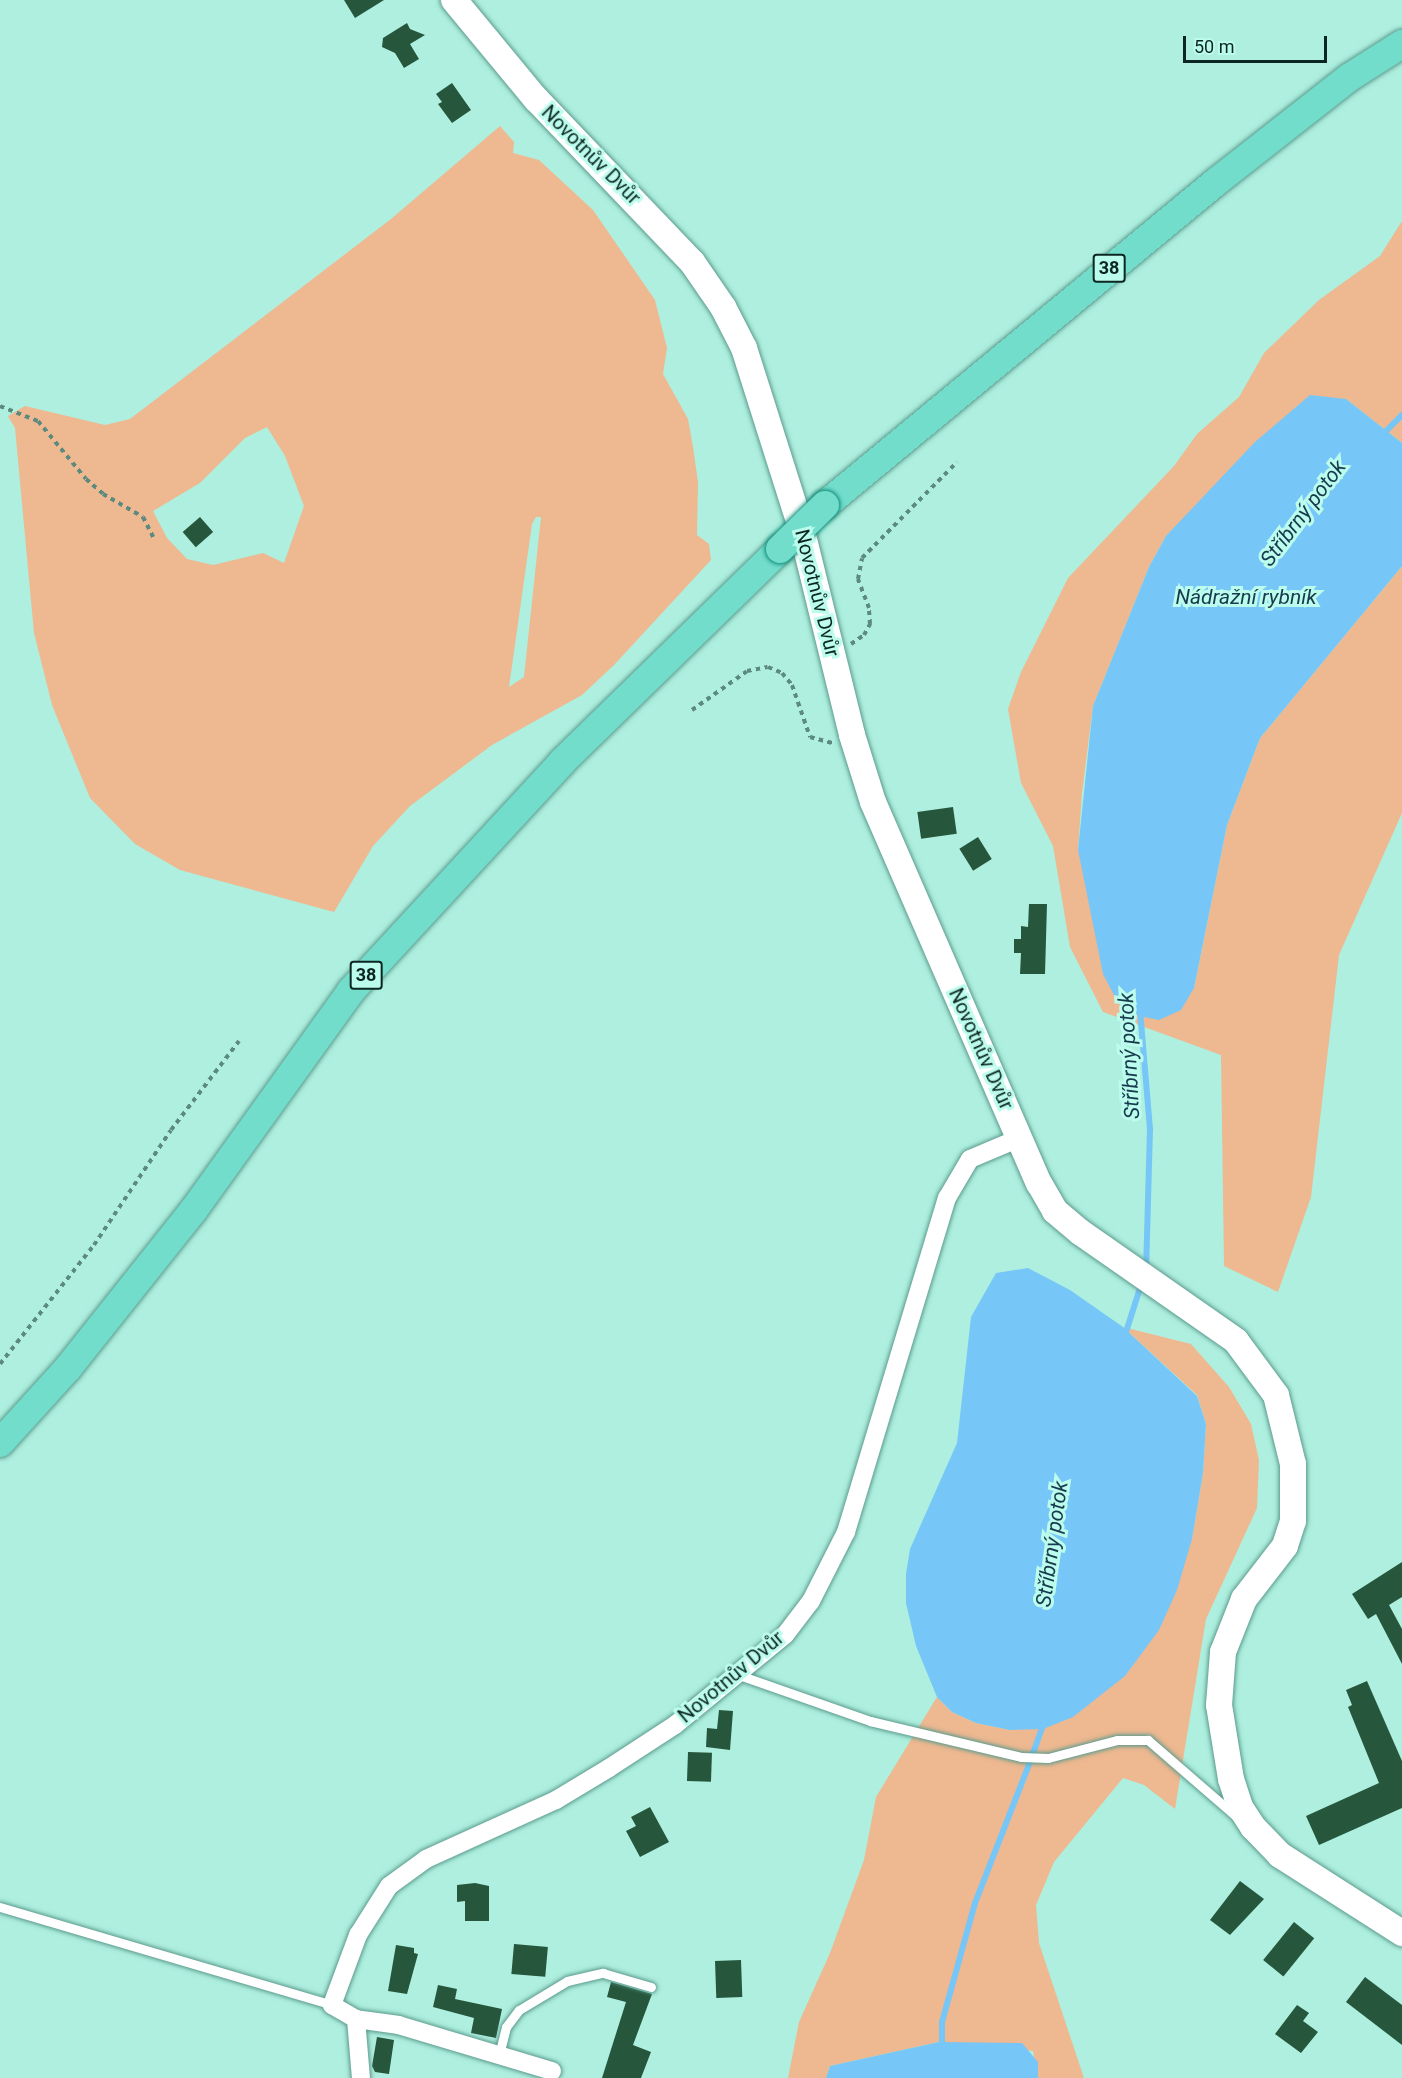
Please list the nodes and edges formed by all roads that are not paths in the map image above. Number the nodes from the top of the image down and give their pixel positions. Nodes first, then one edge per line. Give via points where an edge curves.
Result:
1 (454, 0) edge
2 (1402, 44) edge
3 (1020, 1138) junction
4 (0, 1443) edge
5 (739, 1675) junction
6 (1253, 1827) junction
7 (0, 1907) edge
8 (1402, 1933) edge
9 (651, 1986) dead end
10 (332, 2005) junction
11 (356, 2019) junction
12 (498, 2055) junction
13 (552, 2071) dead end
14 (361, 2078) edge

1 - 3 street, Novotnův Dvůr via 536,99 692,262 723,307 760,388 873,802
2 - 4 main road, 38, bridge via 1350,77 1216,182 825,505 562,762 351,991 193,1211 68,1368
3 - 5 street, Novotnův Dvůr via 980,1153 959,1175 947,1198 846,1532 811,1601 784,1635
3 - 6 street, Novotnův Dvůr via 1055,1211 1236,1341 1276,1395 1293,1464 1293,1521 1285,1546 1244,1599 1230,1629 1218,1680 1229,1770 1240,1807
5 - 6 lane via 870,1721 1021,1757 1048,1758 1117,1740 1148,1740 1229,1814
5 - 10 street, Novotnův Dvůr via 675,1725 556,1800 426,1859 389,1886 358,1935
6 - 8 street, Novotnův Dvůr via 1280,1855
7 - 10 lane
9 - 12 lane via 603,1973 567,1981 519,2010 506,2027
10 - 11 street
11 - 12 street via 399,2025
11 - 14 street
12 - 13 street

